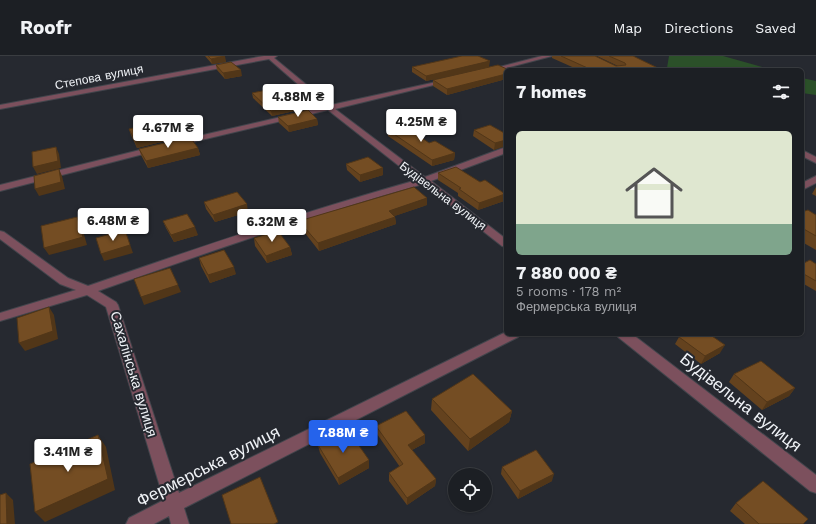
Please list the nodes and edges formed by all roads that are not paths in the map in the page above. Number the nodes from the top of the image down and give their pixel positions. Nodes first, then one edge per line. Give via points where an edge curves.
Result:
1 (272, 56) edge
2 (549, 56) edge
3 (481, 72) edge
4 (459, 78) edge
5 (0, 107) edge
6 (330, 108) junction
7 (504, 151) edge
8 (804, 155) edge
9 (816, 160) edge
10 (816, 179) edge
11 (423, 181) junction
12 (804, 186) edge
13 (0, 188) edge
14 (0, 234) edge
15 (504, 242) edge
16 (88, 290) junction
17 (0, 317) edge
18 (509, 336) edge
19 (626, 336) edge
20 (816, 485) edge
21 (174, 504) junction
22 (136, 524) edge
23 (180, 524) edge

1 - 5 street, Степова вулиця
1 - 6 street, Будівельна вулиця
2 - 3 street
4 - 6 street
6 - 11 street, Будівельна вулиця
6 - 13 street via 134,153
7 - 11 street
8 - 9 street
10 - 12 street
11 - 15 street, Будівельна вулиця
11 - 16 street via 237,238
14 - 16 street, Сахалінська вулиця via 64,281
16 - 17 street
16 - 21 street, Сахалінська вулиця via 112,305
18 - 21 street, Фермерська вулиця
19 - 20 street, Будівельна вулиця
21 - 22 street, Фермерська вулиця
21 - 23 street, Сахалінська вулиця

